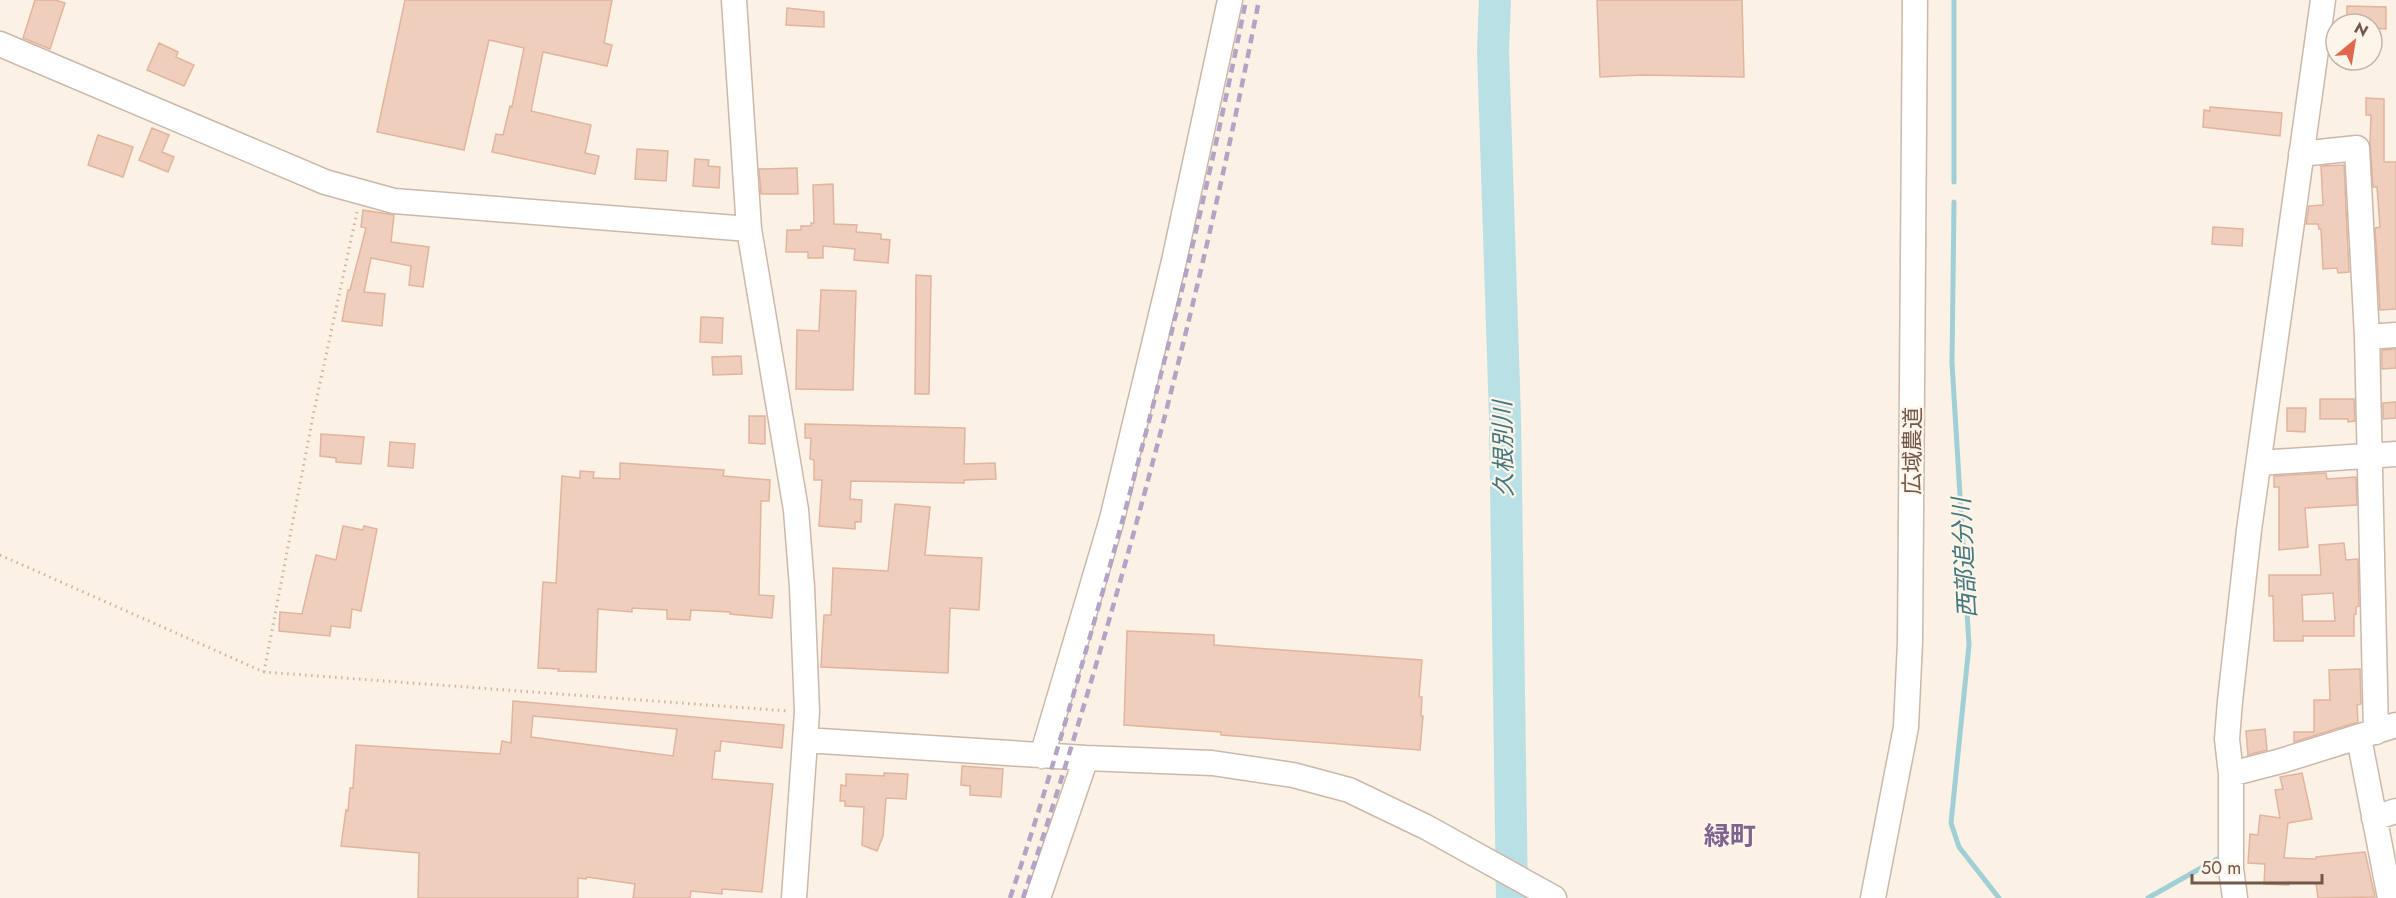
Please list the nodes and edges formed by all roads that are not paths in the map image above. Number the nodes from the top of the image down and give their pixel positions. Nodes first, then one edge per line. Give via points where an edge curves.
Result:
1 (734, 0) edge
2 (1230, 0) edge
3 (1915, 0) edge
4 (2323, 0) edge
5 (0, 44) edge
6 (2301, 154) junction
7 (750, 229) junction
8 (2396, 335) edge
9 (2367, 337) junction
10 (2396, 454) edge
11 (2370, 455) junction
12 (2259, 463) junction
13 (2377, 732) edge
14 (805, 740) junction
15 (1042, 756) junction
16 (1086, 758) junction
17 (2231, 774) junction
18 (2385, 815) edge
19 (794, 898) edge
20 (1038, 898) edge
21 (1554, 898) edge
22 (1873, 898) edge
23 (2235, 898) edge
24 (2390, 898) edge

1 - 7 street
2 - 15 street via 1174,261 1112,519
3 - 22 street, 広域農道 via 1910,642 1906,726
4 - 6 street
5 - 7 street via 325,182 361,193 394,201
6 - 9 street via 2357,148
6 - 12 street
7 - 14 street via 796,510 807,712
8 - 9 street
9 - 11 street
10 - 11 street
11 - 12 street
11 - 13 street
12 - 17 street via 2230,701 2227,739
13 - 17 street
13 - 18 street
14 - 15 street
14 - 19 street
15 - 16 street
16 - 20 street
16 - 21 street via 1212,763 1293,775 1349,790
17 - 23 street via 2231,869
18 - 24 street

